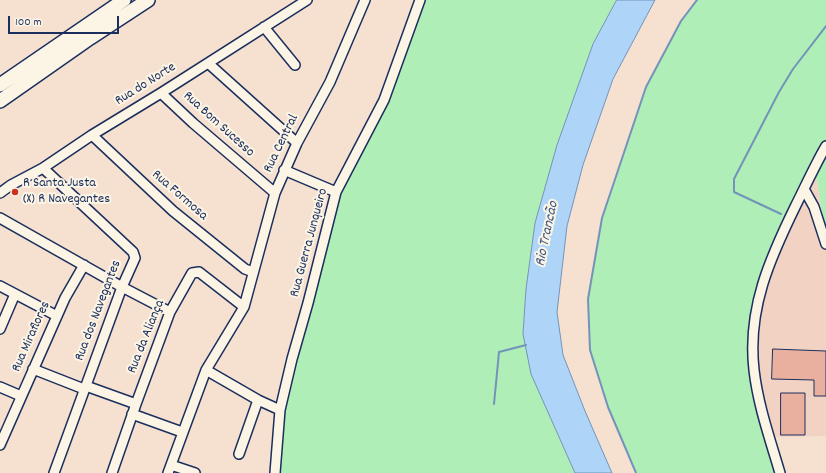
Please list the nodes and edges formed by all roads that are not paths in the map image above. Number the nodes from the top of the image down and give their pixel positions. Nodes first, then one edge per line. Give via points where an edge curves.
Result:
1 (124, 0) edge
2 (148, 0) edge
3 (308, 0) edge
4 (365, 0) edge
5 (420, 0) edge
6 (264, 28) junction
7 (208, 62) junction
8 (295, 65) dead end
9 (0, 85) edge
10 (161, 93) junction
11 (0, 102) edge
12 (92, 135) junction
13 (296, 143) junction
14 (826, 146) edge
15 (43, 168) junction
16 (284, 170) junction
17 (804, 189) junction
18 (336, 192) junction
19 (0, 193) edge
20 (275, 193) junction
21 (0, 218) edge
22 (826, 244) edge
23 (84, 265) junction
24 (253, 272) junction
25 (0, 286) edge
26 (122, 287) junction
27 (15, 294) junction
28 (244, 307) junction
29 (170, 312) junction
30 (57, 316) junction
31 (0, 329) edge
32 (33, 369) junction
33 (206, 370) junction
34 (0, 387) edge
35 (85, 387) junction
36 (21, 396) junction
37 (258, 400) junction
38 (136, 404) junction
39 (280, 410) junction
40 (132, 414) junction
41 (182, 432) junction
42 (0, 444) edge
43 (239, 454) dead end
44 (170, 469) edge
45 (54, 473) edge
46 (112, 473) edge
47 (195, 473) edge
48 (275, 473) edge
49 (780, 473) edge

1 - 9 highway
2 - 11 highway
3 - 6 street, Rua do Norte
4 - 13 street, Rua Central via 330,82
5 - 18 street, Rua Guerra Junqueiro via 384,100
6 - 7 street, Rua do Norte
6 - 8 street
7 - 10 street, Rua do Norte
7 - 13 street
10 - 12 street, Rua do Norte
10 - 20 street, Rua Bom Sucesso
12 - 15 street, Rua do Norte
12 - 24 street, Rua Formosa via 173,210 245,269
13 - 16 street, Rua Central
14 - 17 street
15 - 19 street, Rua do Norte
15 - 26 street, Rua dos Navegantes via 133,252 135,258
16 - 18 street
16 - 20 street, Rua Central
17 - 22 street via 814,207
17 - 49 street via 767,268 759,292 755,318 754,369 759,402
18 - 39 street, Rua Guerra Junqueiro
20 - 24 street, Rua Central
21 - 23 street
23 - 26 street
23 - 30 street, Rua Miraflores
24 - 28 street, Rua Central
25 - 27 street
26 - 29 street
26 - 35 street, Rua dos Navegantes
27 - 30 street
27 - 31 street
28 - 29 street, Rua da Aliança via 199,272 192,273
28 - 33 street, Rua Central
29 - 38 street, Rua da Aliança
30 - 32 street, Rua Miraflores
32 - 35 street
32 - 36 street, Rua Miraflores
33 - 37 street
33 - 41 street, Rua Central
34 - 36 street
35 - 38 street
35 - 45 street, Rua dos Navegantes
36 - 42 street, Rua Miraflores
37 - 39 street
37 - 43 street
38 - 40 street, Rua da Aliança
39 - 48 street, Rua Guerra Junqueiro
40 - 41 street
40 - 46 street, Rua da Aliança
41 - 44 street, Rua Central
44 - 47 street

